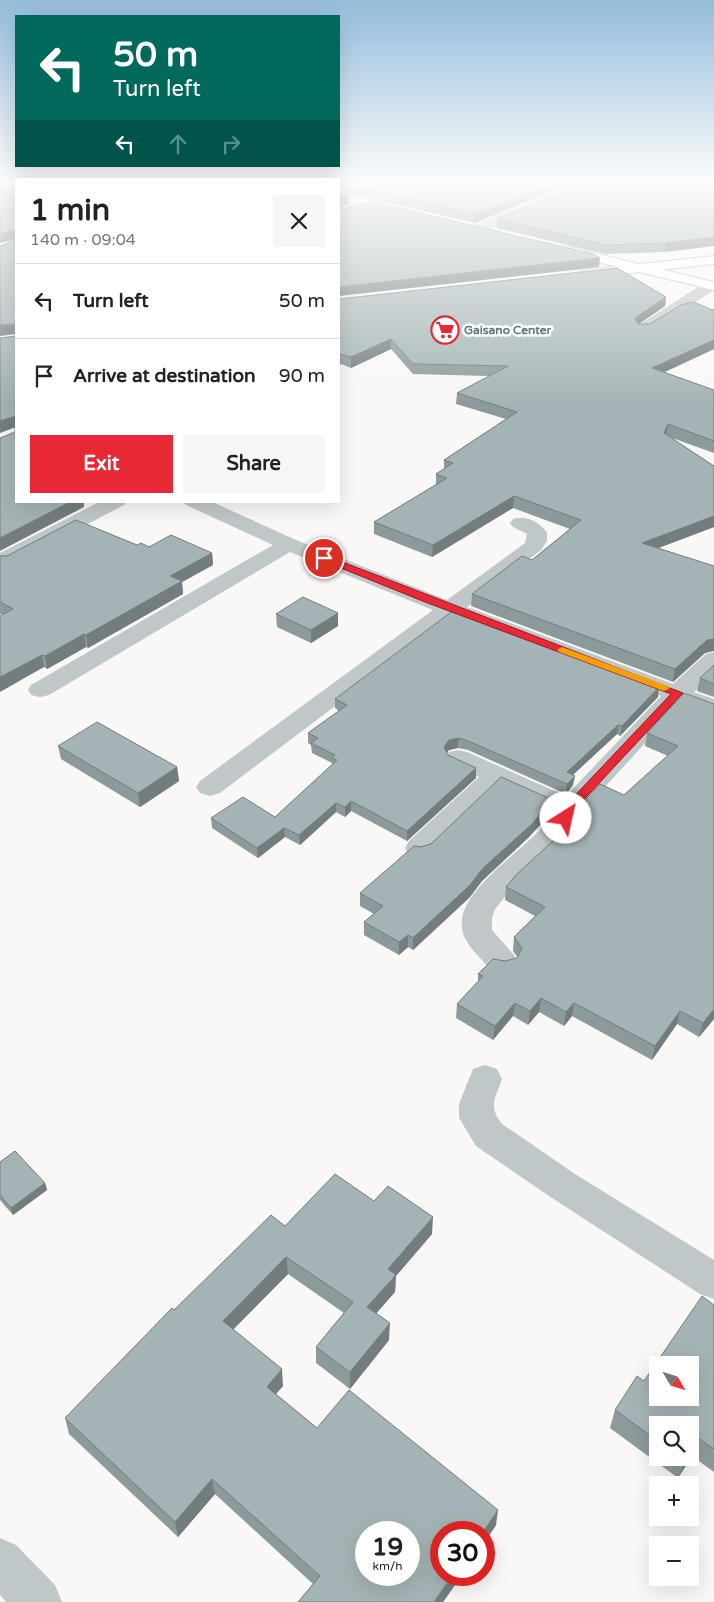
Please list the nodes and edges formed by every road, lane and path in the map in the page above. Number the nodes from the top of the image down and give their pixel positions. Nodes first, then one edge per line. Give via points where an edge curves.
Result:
1 (588, 256) edge
2 (714, 260) edge
3 (641, 268) junction
4 (567, 276) edge
5 (713, 285) edge
6 (643, 329) edge
7 (113, 503) edge
8 (197, 503) edge
9 (520, 523) dead end
10 (289, 544) junction
11 (0, 561) edge
12 (450, 608) junction
13 (714, 659) edge
14 (40, 690) dead end
15 (678, 693) junction
16 (714, 708) edge
17 (458, 758) edge
18 (497, 775) junction
19 (210, 788) dead end
20 (570, 808) junction
21 (419, 848) edge
22 (503, 963) edge
23 (485, 1079) dead end
24 (714, 1281) edge
25 (0, 1561) edge
26 (38, 1602) edge

1 - 3 main road
2 - 3 main road
3 - 4 main road
3 - 5 main road
5 - 6 street
7 - 11 street
8 - 10 street
9 - 12 street via 537,532 534,546
10 - 12 street
10 - 14 street
12 - 15 street
12 - 19 street
13 - 15 street
15 - 16 street
15 - 20 street
17 - 18 street
18 - 20 street
18 - 21 street
20 - 22 street via 551,837 490,894 477,914 476,928
23 - 24 street via 476,1104 477,1118 490,1135 562,1185
25 - 26 street

